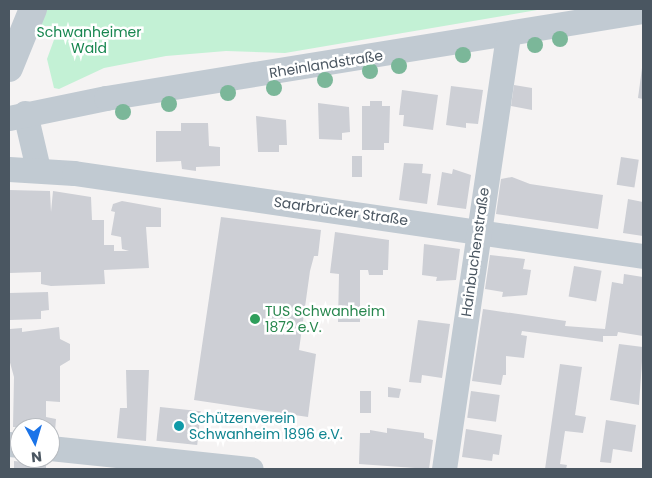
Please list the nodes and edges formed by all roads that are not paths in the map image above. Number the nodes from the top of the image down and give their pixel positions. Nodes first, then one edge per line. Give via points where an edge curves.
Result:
1 (33, 9) edge
2 (643, 12) edge
3 (508, 34) junction
4 (9, 68) edge
5 (17, 115) edge
6 (9, 169) edge
7 (38, 169) junction
8 (477, 230) junction
9 (643, 256) edge
10 (60, 449) edge
11 (251, 469) edge
12 (444, 469) edge

1 - 4 street
2 - 3 street, Rheinlandstraße
3 - 5 street, Rheinlandstraße
3 - 8 street, Hainbuchenstraße
5 - 7 street
6 - 7 street, Saarbrücker Straße
7 - 8 street, Saarbrücker Straße
8 - 9 street, Saarbrücker Straße
8 - 12 street, Hainbuchenstraße
10 - 11 street

